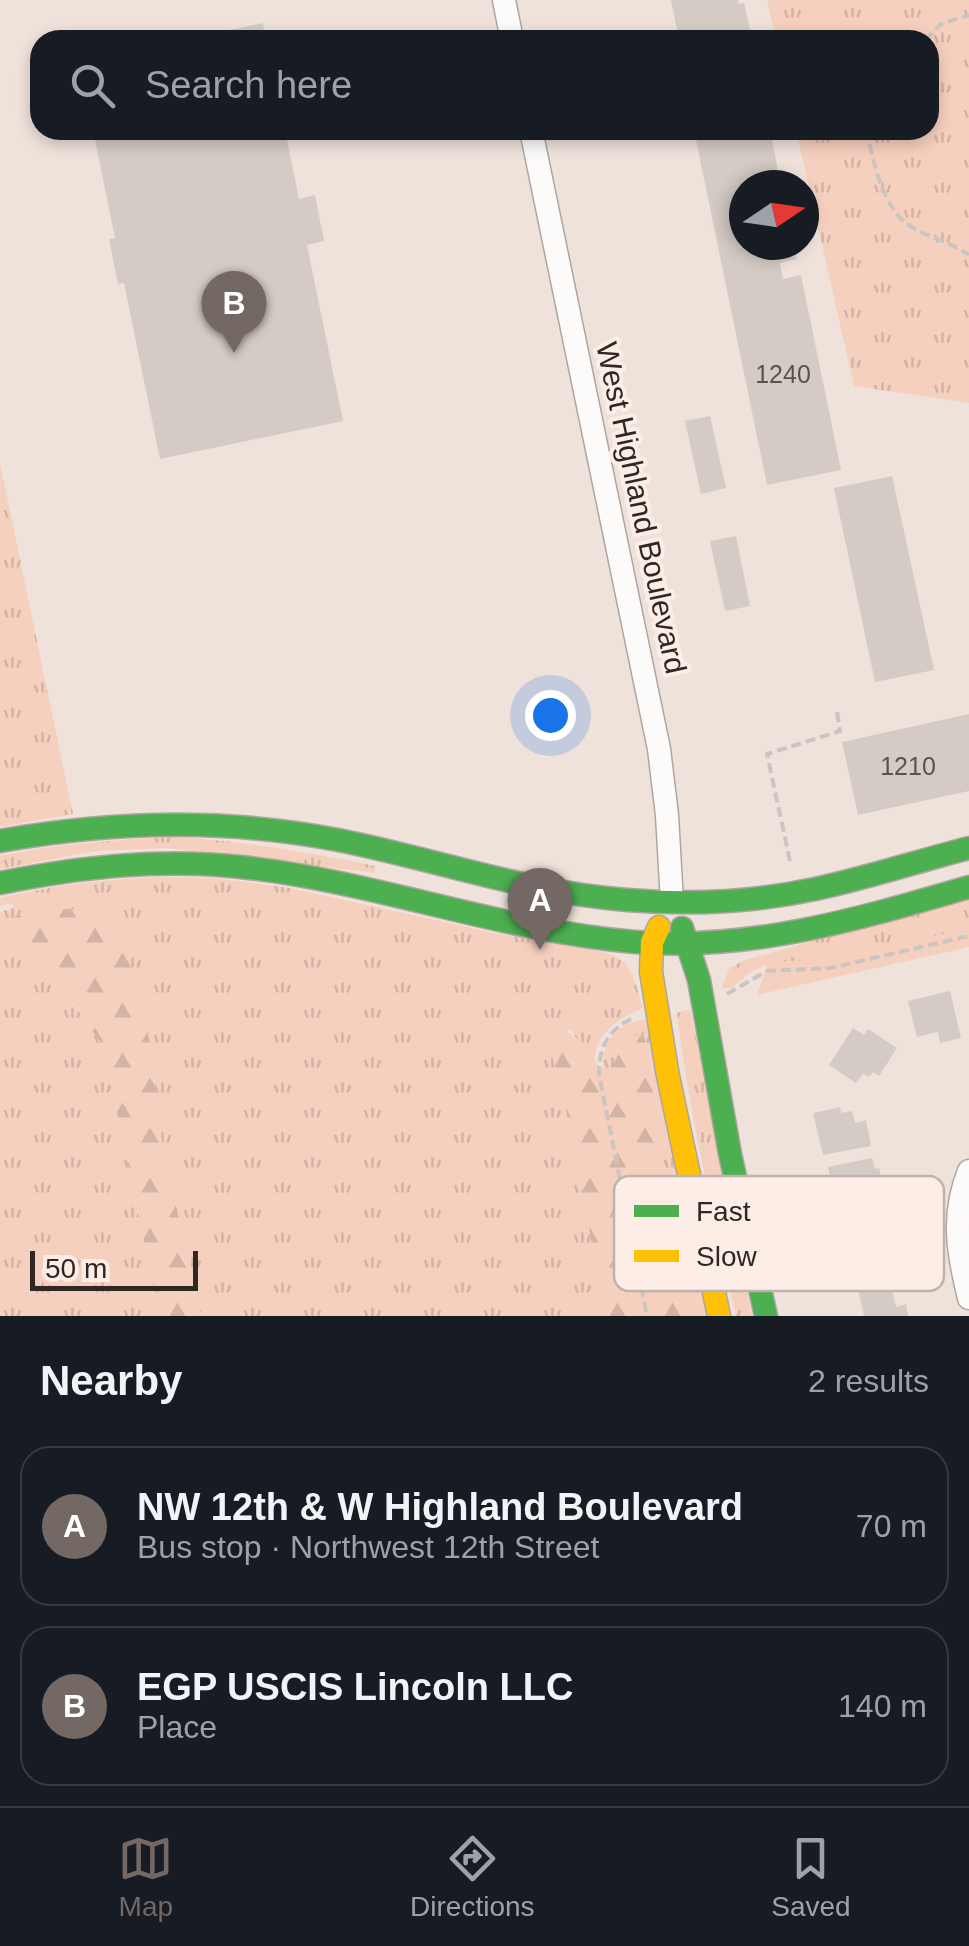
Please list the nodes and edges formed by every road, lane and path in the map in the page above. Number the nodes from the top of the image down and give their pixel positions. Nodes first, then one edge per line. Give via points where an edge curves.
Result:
1 (504, 0) edge
2 (969, 15) edge
3 (510, 30) edge
4 (935, 30) edge
5 (532, 140) edge
6 (869, 140) edge
7 (969, 255) edge
8 (837, 712) dead end
9 (0, 841) edge
10 (969, 848) edge
11 (790, 862) dead end
12 (0, 882) edge
13 (969, 888) edge
14 (672, 902) junction
15 (969, 936) edge
16 (652, 942) junction
17 (688, 944) junction
18 (702, 1001) junction
19 (657, 1011) junction
20 (969, 1171) edge
21 (620, 1176) edge
22 (691, 1176) edge
23 (735, 1176) edge
24 (643, 1291) edge
25 (714, 1291) edge
26 (760, 1291) edge
27 (969, 1298) edge
28 (648, 1316) edge
29 (719, 1316) edge
30 (766, 1316) edge

1 - 3 street
2 - 4 path
5 - 14 street, West Highland Boulevard via 654,718
6 - 7 path via 889,202 906,223
8 - 11 path via 840,731 767,754
9 - 14 main road via 104,825 230,824 339,840 550,889
10 - 14 main road via 794,892
12 - 16 main road via 112,863 231,866 490,920
13 - 17 main road via 791,934
14 - 16 main road, West Highland Boulevard
14 - 17 main road, West Highland Boulevard
15 - 18 path via 830,968 766,971
16 - 17 main road
16 - 19 main road, West Highland Boulevard
17 - 18 main road, West Highland Boulevard
18 - 23 main road, West Highland Boulevard
19 - 21 path via 616,1028 602,1047 599,1074
19 - 22 main road, West Highland Boulevard
20 - 27 street via 956,1240
24 - 28 path
25 - 29 main road, West Highland Boulevard
26 - 30 main road, West Highland Boulevard

